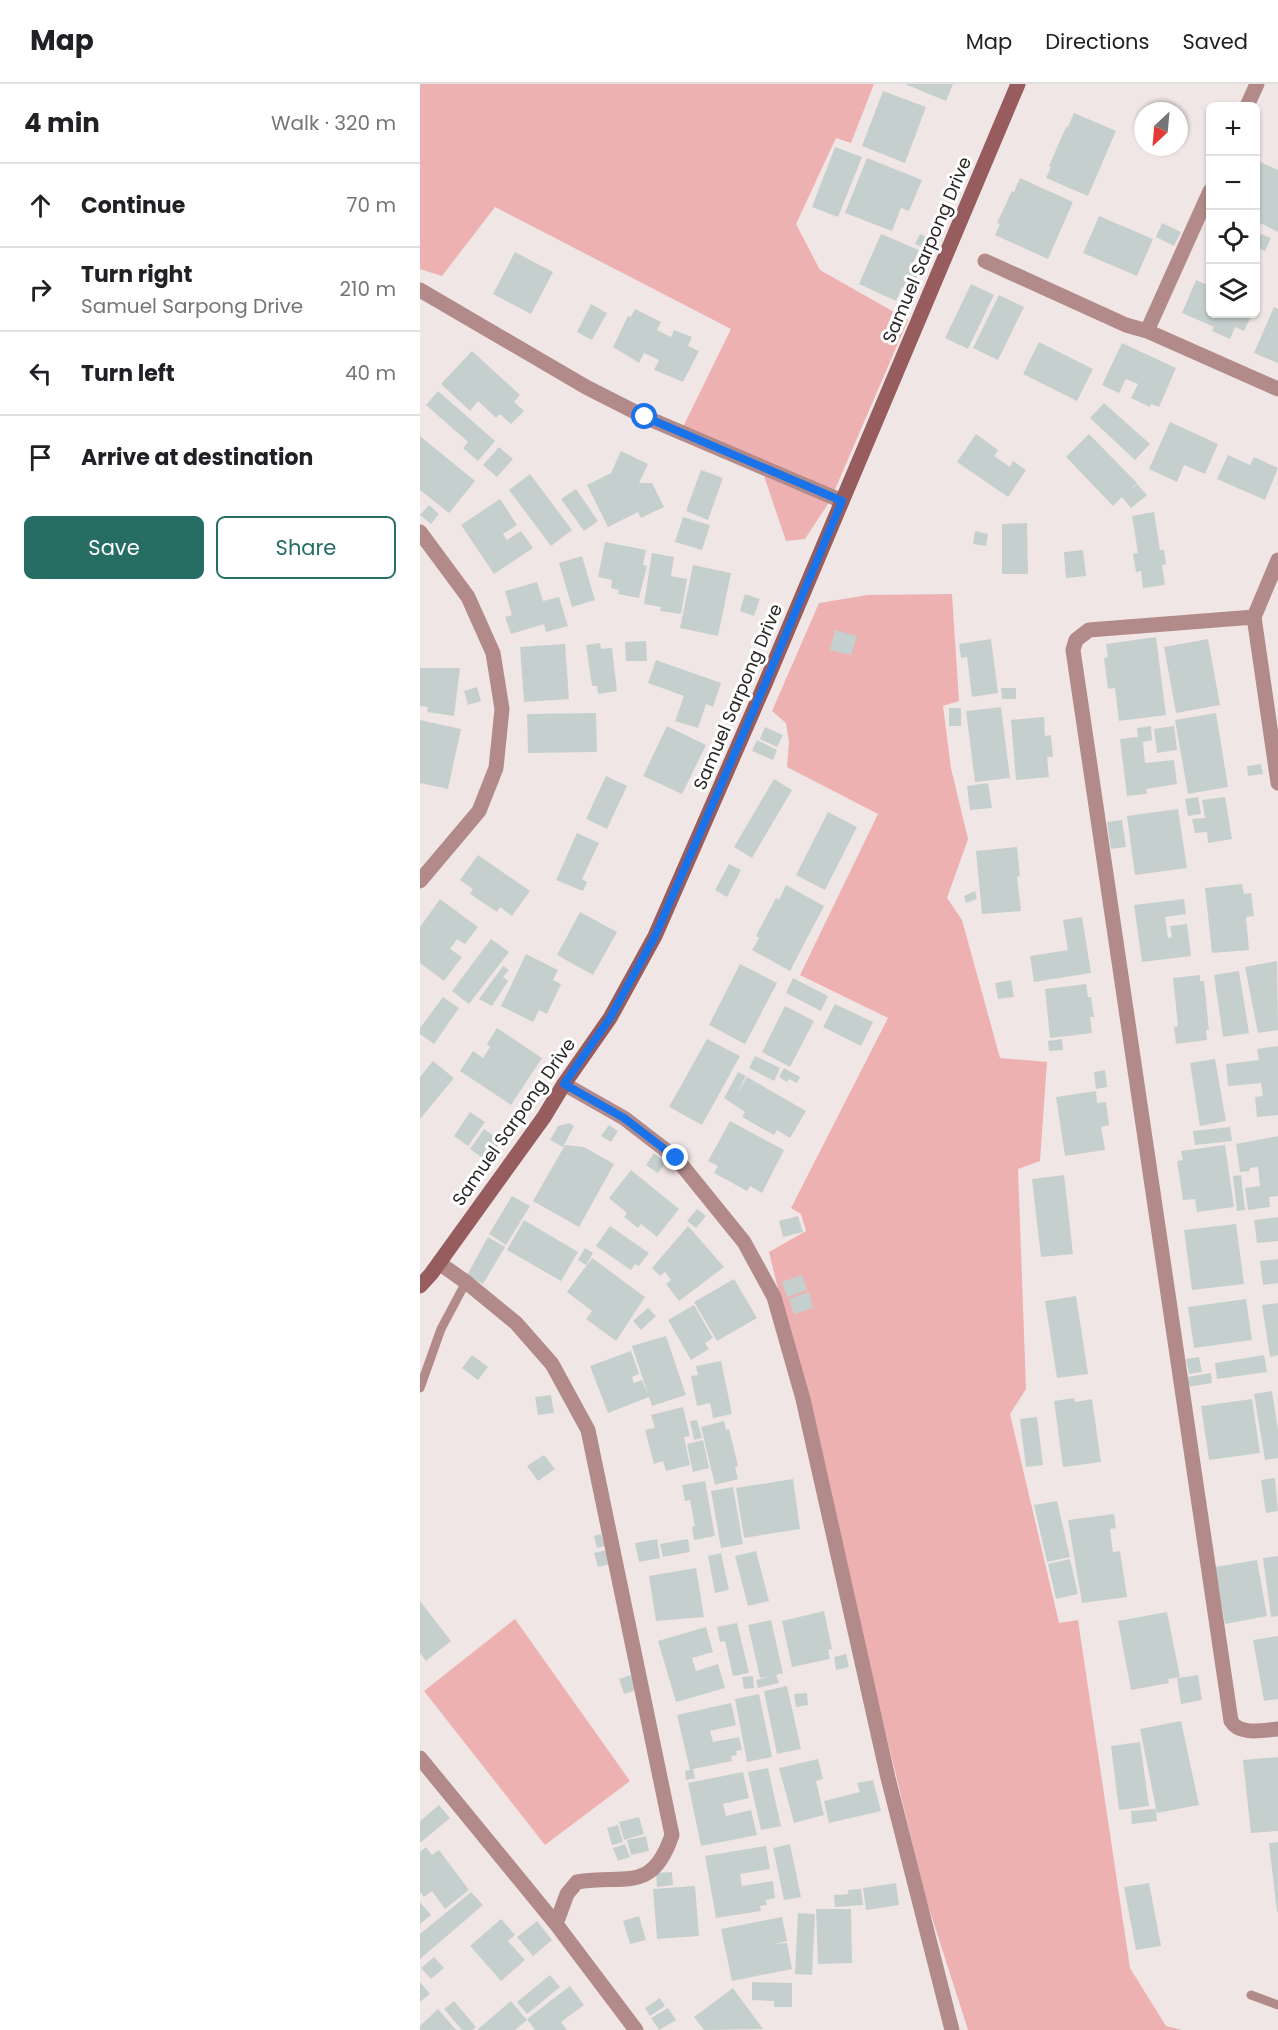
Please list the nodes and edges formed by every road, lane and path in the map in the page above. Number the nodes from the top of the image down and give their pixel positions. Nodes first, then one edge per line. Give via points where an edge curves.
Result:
1 (1018, 84) edge
2 (1257, 84) edge
3 (1249, 102) edge
4 (1206, 200) edge
5 (985, 261) dead end
6 (420, 290) edge
7 (1147, 331) junction
8 (1278, 389) edge
9 (842, 501) junction
10 (420, 532) edge
11 (1278, 560) edge
12 (1254, 617) junction
13 (1278, 783) edge
14 (420, 881) edge
15 (564, 1084) junction
16 (439, 1263) junction
17 (466, 1282) junction
18 (420, 1286) edge
19 (420, 1388) edge
20 (1278, 1729) edge
21 (420, 1758) edge
22 (556, 1924) junction
23 (1251, 1995) dead end
24 (1278, 2005) edge
25 (636, 2030) edge
26 (952, 2030) edge

1 - 9 street, Samuel Sarpong Drive
2 - 3 street
4 - 7 street
5 - 7 street
6 - 9 street via 645,417
7 - 8 street
9 - 15 street, Samuel Sarpong Drive via 655,936 610,1018
10 - 14 street via 468,597 493,653 502,709 496,768 479,811
11 - 12 street
12 - 13 street
12 - 20 street via 1089,630 1076,640 1073,650 1231,1721 1247,1730
15 - 16 street, Samuel Sarpong Drive
15 - 26 street via 624,1118 676,1158 744,1242 774,1298 803,1399 888,1778
16 - 17 street
16 - 18 street, Samuel Sarpong Drive
17 - 19 lane via 441,1329
17 - 22 street via 516,1323 552,1364 588,1430 672,1835 666,1854 655,1869 639,1878 577,1882 567,1894
21 - 22 street
22 - 25 street
23 - 24 lane

